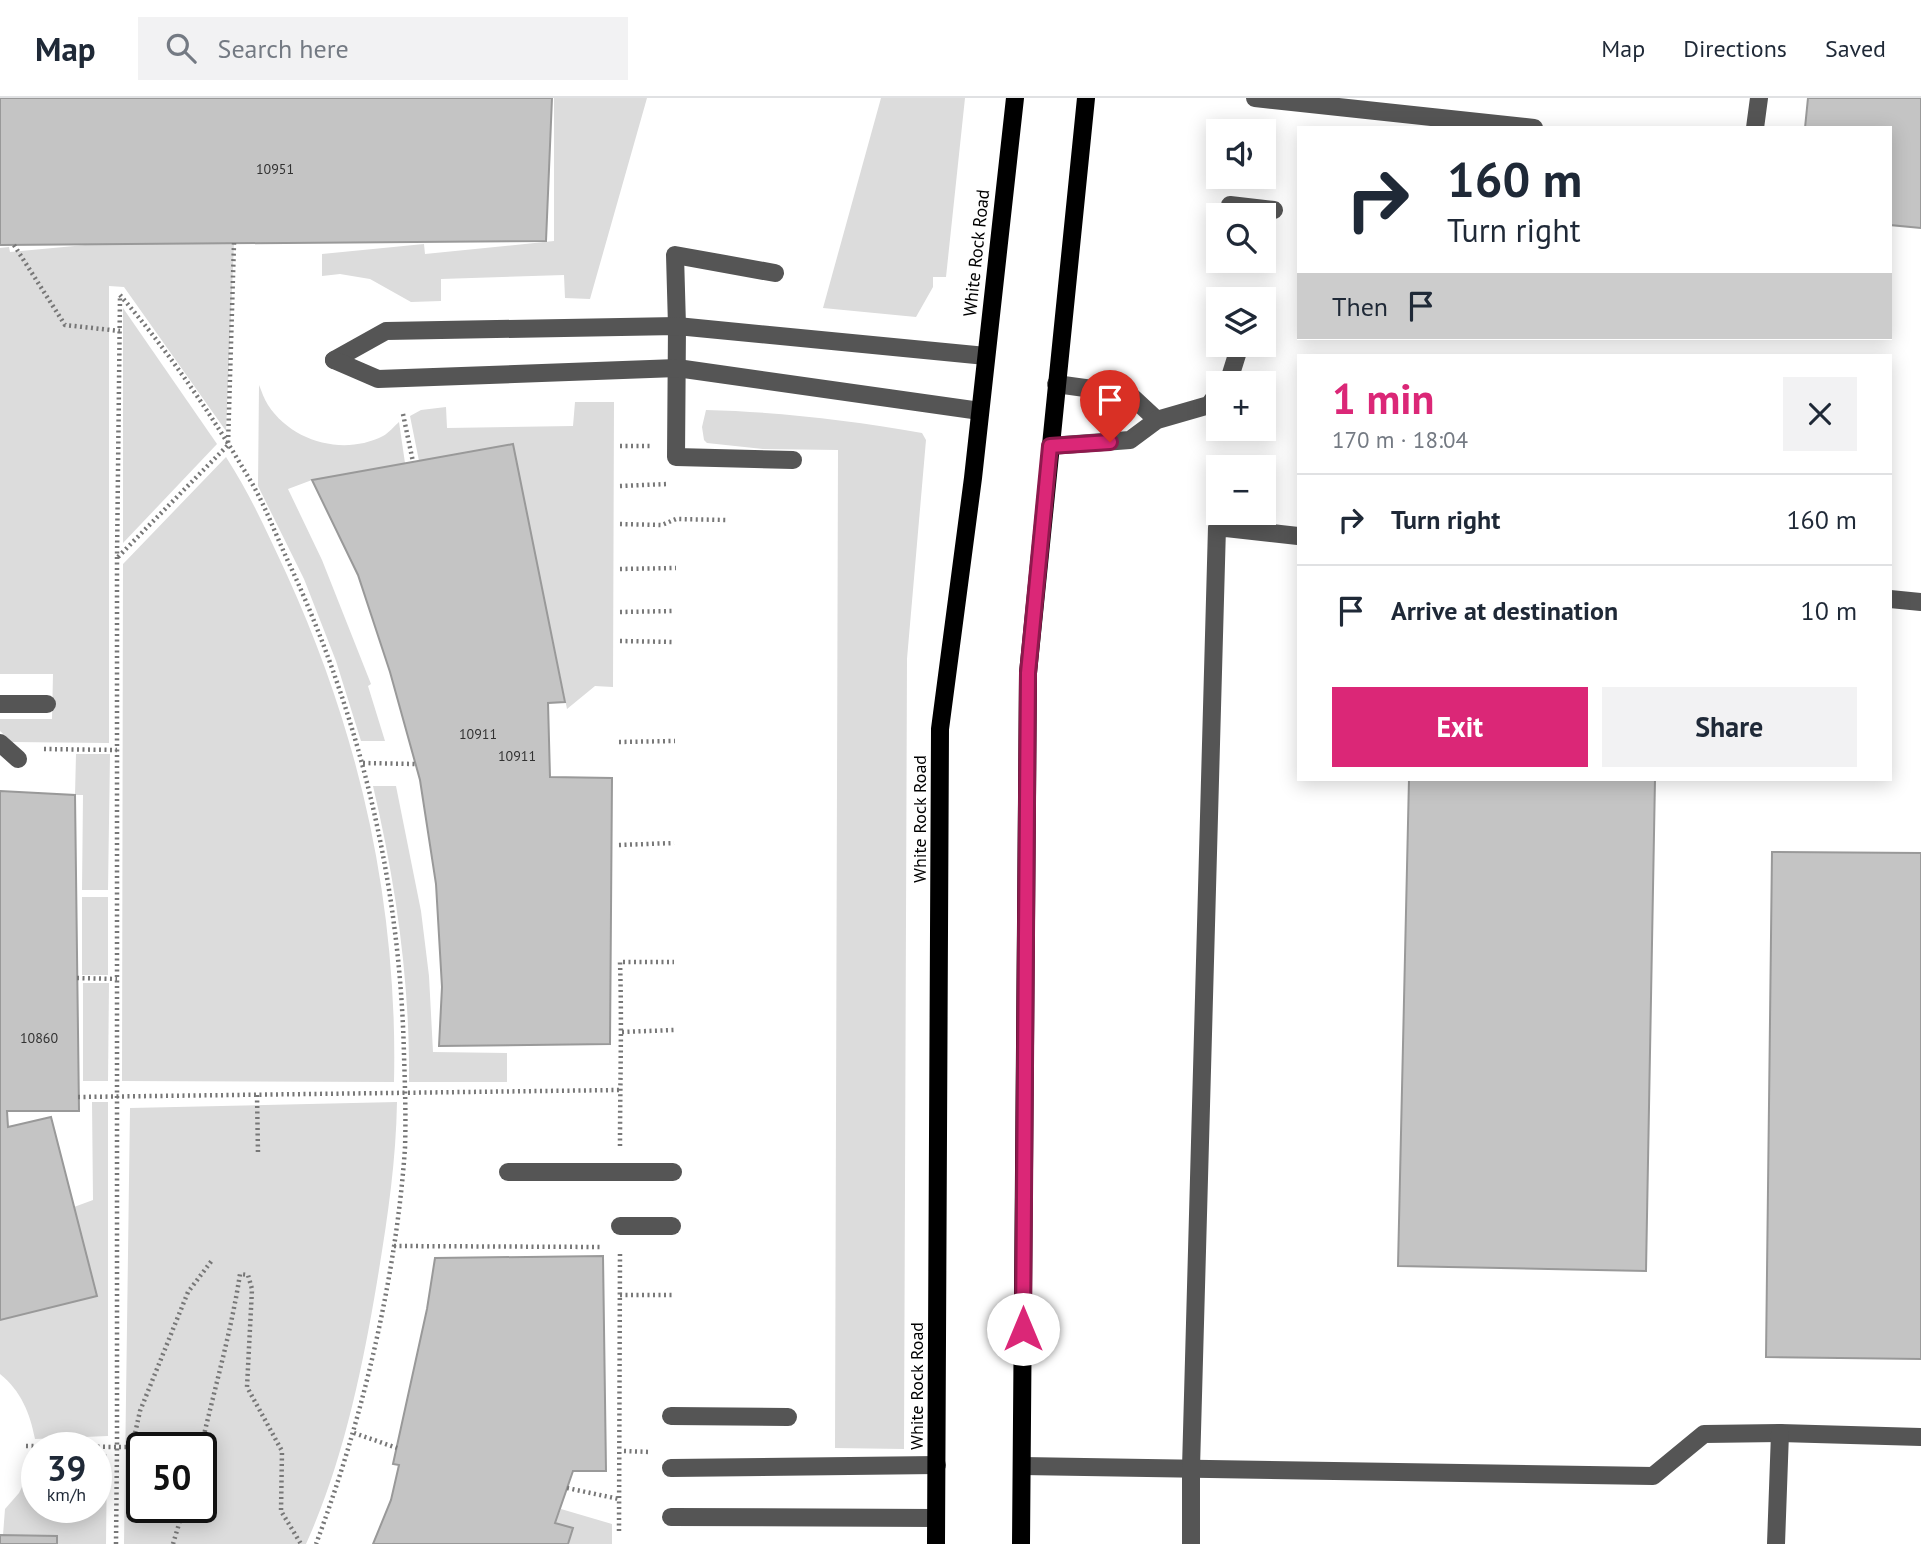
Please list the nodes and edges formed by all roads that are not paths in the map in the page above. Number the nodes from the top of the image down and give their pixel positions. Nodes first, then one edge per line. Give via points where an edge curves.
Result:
1 (1015, 98) edge
2 (1086, 98) edge
3 (1255, 98) edge
4 (1759, 98) edge
5 (1515, 126) edge
6 (1755, 126) edge
7 (775, 273) dead end
8 (677, 326) junction
9 (986, 356) junction
10 (677, 369) junction
11 (1056, 384) junction
12 (1206, 406) edge
13 (980, 411) junction
14 (1157, 421) junction
15 (1050, 446) junction
16 (793, 460) dead end
17 (1297, 536) edge
18 (1892, 599) edge
19 (1921, 602) edge
20 (0, 704) edge
21 (47, 704) dead end
22 (0, 743) edge
23 (18, 759) dead end
24 (508, 1172) dead end
25 (673, 1172) dead end
26 (620, 1226) road end
27 (673, 1226) dead end
28 (671, 1416) dead end
29 (788, 1417) dead end
30 (1780, 1433) junction
31 (1921, 1437) edge
32 (937, 1465) junction
33 (1022, 1466) junction
34 (671, 1468) dead end
35 (1191, 1468) junction
36 (671, 1517) dead end
37 (936, 1518) junction
38 (936, 1544) edge
39 (1021, 1544) edge
40 (1191, 1544) edge
41 (1776, 1544) edge

1 - 9 main road, White Rock Road
2 - 11 main road
3 - 5 lane
4 - 6 lane
7 - 8 lane via 675,255
8 - 9 lane
8 - 10 lane
8 - 10 lane via 386,331 334,360 378,379
9 - 13 main road, White Rock Road
10 - 13 lane
10 - 16 lane via 676,457
11 - 14 lane via 1129,394
11 - 15 main road
12 - 14 lane
13 - 32 main road, White Rock Road via 940,729
14 - 15 lane via 1129,440
15 - 33 main road via 1028,673
17 - 35 lane via 1217,527
18 - 19 lane
20 - 21 lane
22 - 23 lane
24 - 25 lane
26 - 27 lane
28 - 29 lane
30 - 31 lane
30 - 35 lane via 1704,1434 1653,1476
30 - 41 lane
32 - 34 lane
32 - 37 main road, White Rock Road
33 - 35 lane
33 - 39 main road
35 - 40 lane
36 - 37 lane
37 - 38 main road, White Rock Road

